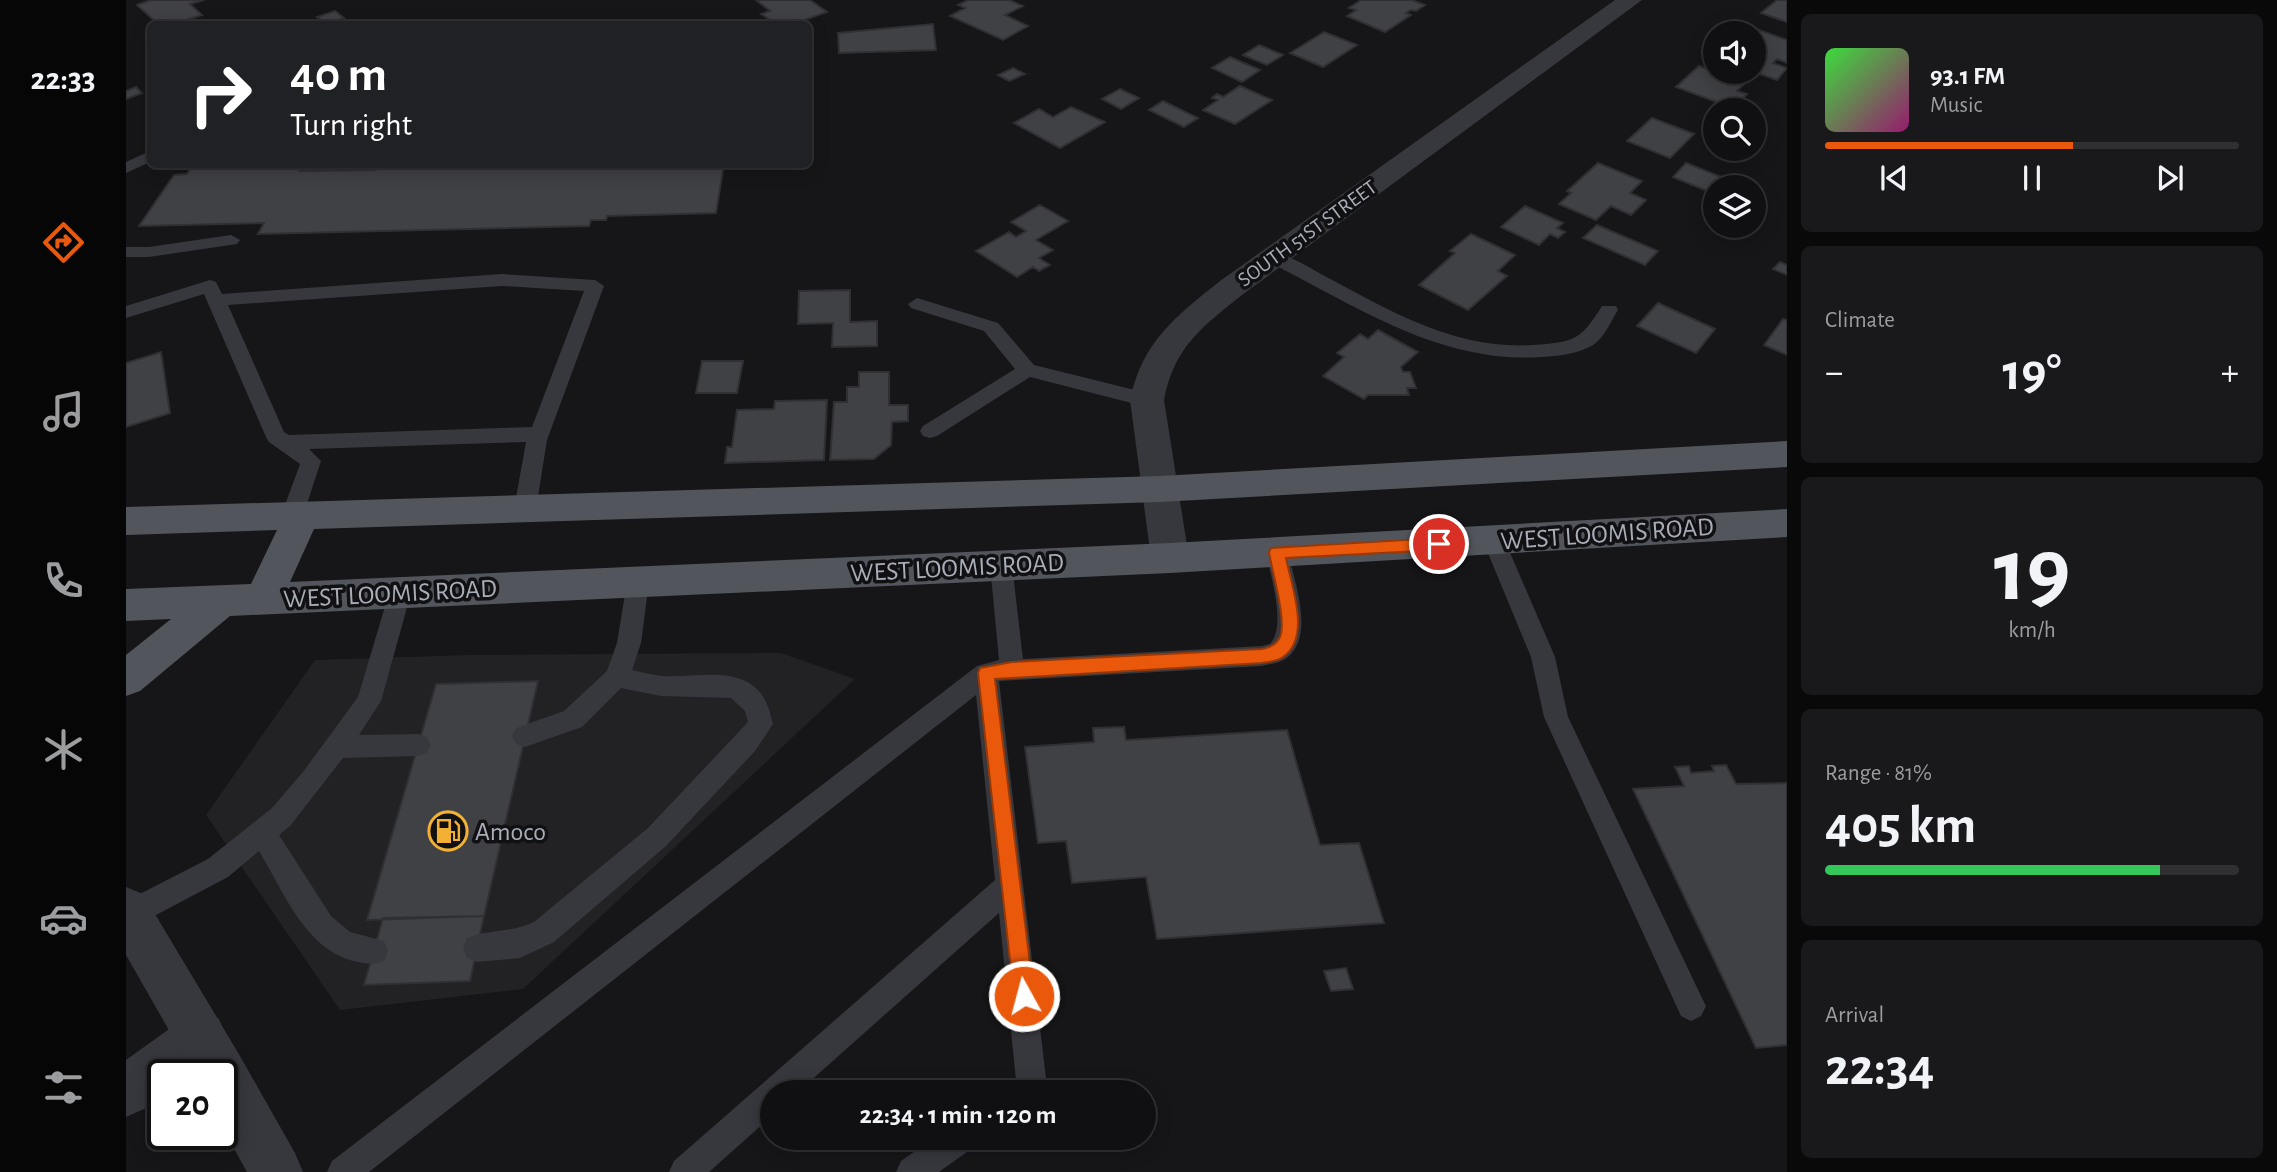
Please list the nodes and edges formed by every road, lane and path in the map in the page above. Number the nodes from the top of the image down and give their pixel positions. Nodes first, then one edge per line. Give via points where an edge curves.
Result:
1 (1630, 0) edge
2 (147, 158) edge
3 (126, 168) edge
4 (231, 240) dead end
5 (126, 252) edge
6 (1273, 257) junction
7 (216, 300) junction
8 (917, 304) dead end
9 (1609, 310) dead end
10 (126, 312) edge
11 (1027, 370) junction
12 (1147, 400) junction
13 (930, 431) dead end
14 (540, 434) junction
15 (284, 443) junction
16 (1787, 454) edge
17 (1160, 489) junction
18 (525, 509) junction
19 (297, 516) junction
20 (126, 521) edge
21 (1787, 523) edge
22 (1494, 541) junction
23 (1277, 552) junction
24 (1170, 558) junction
25 (1000, 565) junction
26 (638, 582) junction
27 (400, 593) junction
28 (263, 598) junction
29 (222, 600) junction
30 (126, 605) edge
31 (999, 671) junction
32 (617, 677) junction
33 (126, 679) edge
34 (525, 736) dead end
35 (418, 745) dead end
36 (335, 747) junction
37 (262, 832) junction
38 (1011, 884) junction
39 (127, 912) edge
40 (477, 948) dead end
41 (373, 951) dead end
42 (1691, 1006) dead end
43 (213, 1059) edge
44 (789, 1080) edge
45 (1028, 1080) edge
46 (147, 1084) edge
47 (126, 1091) edge
48 (238, 1103) edge
49 (760, 1105) edge
50 (943, 1150) edge
51 (276, 1172) edge
52 (343, 1172) edge
53 (685, 1172) edge
54 (912, 1172) edge

1 - 6 street, SOUTH 51ST STREET
2 - 3 lane
4 - 5 lane
6 - 9 lane via 1407,325 1474,349 1522,355 1567,348 1588,339
6 - 12 street, SOUTH 51ST STREET via 1173,338 1152,375
7 - 10 lane via 210,286
7 - 14 lane via 502,280 595,286
7 - 15 lane via 276,437
8 - 11 lane via 991,327
11 - 12 lane
11 - 13 lane
12 - 17 street, SOUTH 51ST STREET
14 - 15 lane
14 - 18 lane
15 - 19 lane via 311,461
16 - 17 main road
17 - 18 main road
17 - 24 street, SOUTH 51ST STREET
18 - 19 main road
19 - 20 main road
19 - 28 main road
21 - 22 main road, WEST LOOMIS ROAD
22 - 23 main road, WEST LOOMIS ROAD
22 - 42 lane via 1543,657 1556,717
23 - 24 main road, WEST LOOMIS ROAD
23 - 31 lane via 1291,625 1278,652
24 - 25 main road, WEST LOOMIS ROAD
25 - 26 main road, WEST LOOMIS ROAD
25 - 31 lane
26 - 27 main road, WEST LOOMIS ROAD
26 - 32 lane via 629,643
27 - 28 main road, WEST LOOMIS ROAD
27 - 36 lane via 369,701
28 - 29 main road, WEST LOOMIS ROAD
29 - 30 main road, WEST LOOMIS ROAD
29 - 33 main road
31 - 38 lane
31 - 52 lane
32 - 34 lane via 573,719
32 - 40 lane via 663,686 722,685 746,692 759,705 761,724 657,837 544,932 520,944
35 - 36 lane
36 - 37 lane via 281,817
37 - 39 lane via 218,868
37 - 41 lane via 321,926 343,945
38 - 44 lane
38 - 45 lane
39 - 43 street
46 - 47 street
48 - 51 street
49 - 53 lane
50 - 54 lane

